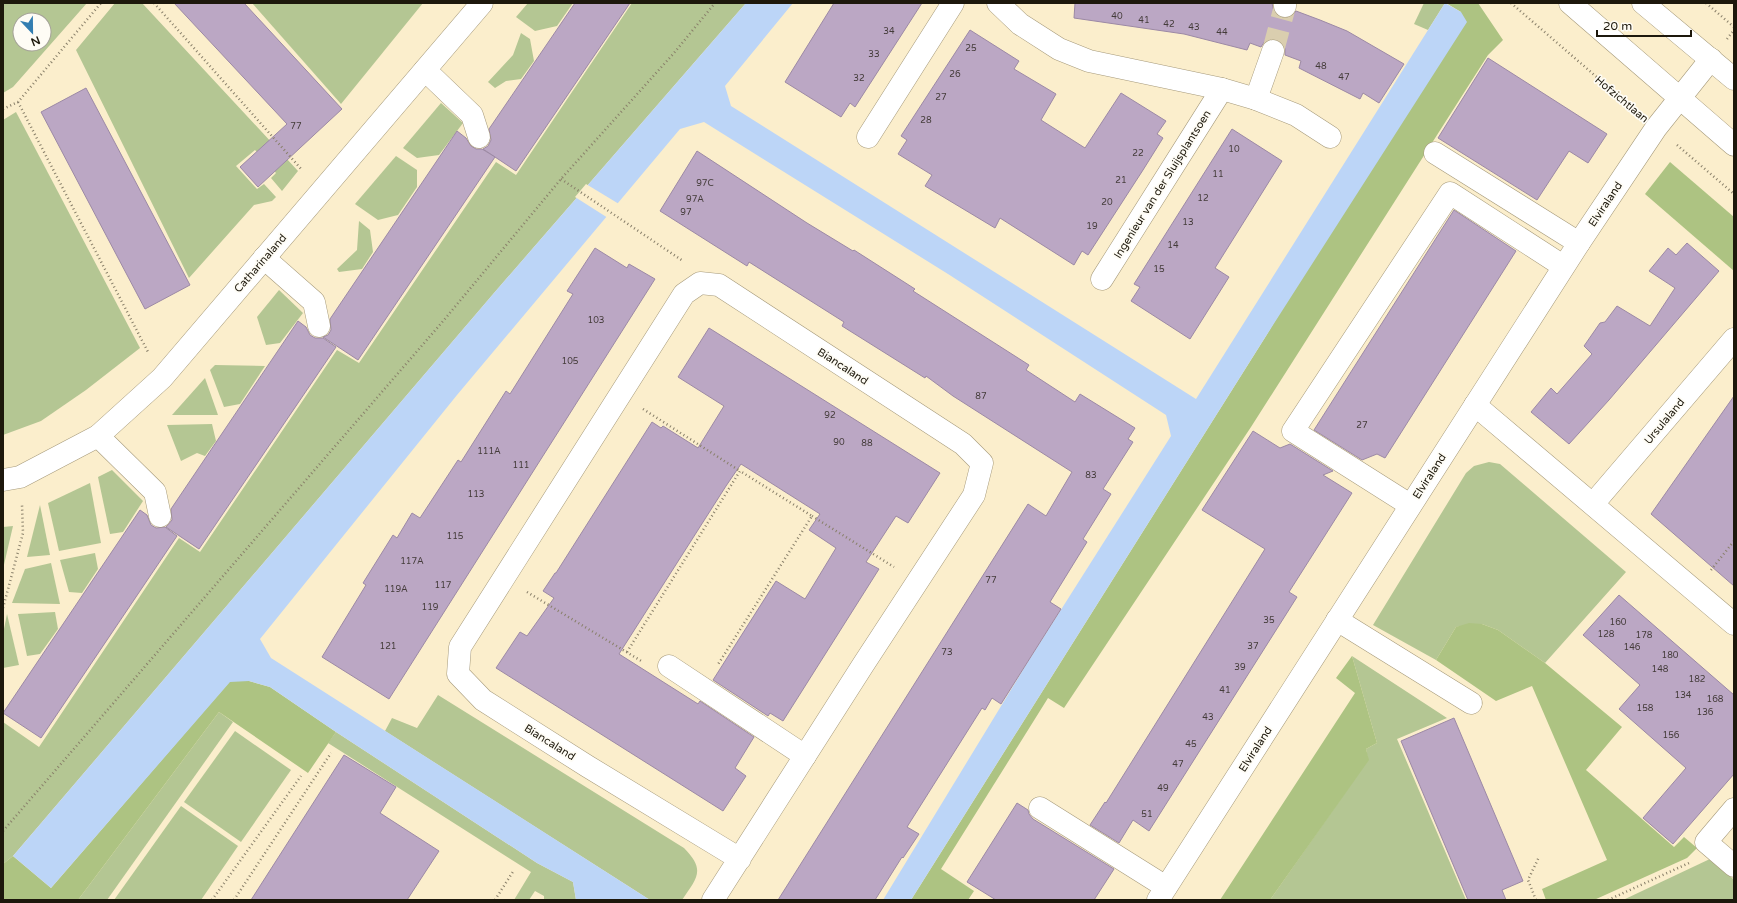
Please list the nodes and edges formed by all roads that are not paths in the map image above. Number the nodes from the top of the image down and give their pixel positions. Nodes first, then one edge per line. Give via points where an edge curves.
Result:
1 (482, 3) edge
2 (953, 3) edge
3 (998, 3) edge
4 (1570, 3) edge
5 (1643, 3) edge
6 (1272, 51) tunnel mouth
7 (1711, 59) junction
8 (425, 70) junction
9 (1734, 78) edge
10 (1222, 89) junction
11 (1680, 98) junction
12 (1256, 99) junction
13 (479, 136) dead end
14 (868, 137) dead end
15 (1330, 137) dead end
16 (1734, 145) edge
17 (1435, 153) dead end
18 (1578, 243) junction
19 (264, 258) junction
20 (1563, 266) junction
21 (1102, 279) dead end
22 (318, 326) dead end
23 (1734, 339) edge
24 (1475, 404) junction
25 (98, 436) junction
26 (12, 478) edge
27 (1593, 504) junction
28 (1410, 505) junction
29 (160, 516) dead end
30 (1337, 620) junction
31 (1734, 624) edge
32 (669, 666) dead end
33 (1471, 703) dead end
34 (805, 756) junction
35 (1040, 808) dead end
36 (1734, 809) edge
37 (740, 859) junction
38 (1734, 866) edge
39 (1162, 893) edge
40 (714, 900) edge

1 - 8 street, Catharinaland
2 - 14 street
3 - 10 street via 1020,24 1053,45 1089,61
4 - 11 street
5 - 7 street
6 - 12 street
7 - 9 street
7 - 11 street, Elviraland
8 - 13 street via 472,115
8 - 19 street, Catharinaland
10 - 12 street
10 - 21 street, Ingenieur van der Sluijsplantsoen
11 - 16 street
11 - 18 street, Elviraland via 1656,128
12 - 15 street via 1296,115
17 - 18 street
18 - 20 street, Elviraland
19 - 22 street via 314,302
19 - 25 street, Catharinaland via 162,378
20 - 24 street, Elviraland
20 - 28 street via 1450,193 1293,431
23 - 27 street, Ursulaland
24 - 27 street
24 - 28 street, Elviraland
25 - 26 street, Catharinaland
25 - 29 street via 155,492
27 - 31 street
28 - 30 street, Elviraland
30 - 33 street
30 - 39 street, Elviraland
32 - 34 street
34 - 37 street, Biancaland
34 - 37 street, Biancaland via 974,495 982,462 964,444 719,285 700,283 684,294 460,647 458,674 483,700
35 - 39 street
36 - 38 street via 1706,842
37 - 40 street, Biancaland

